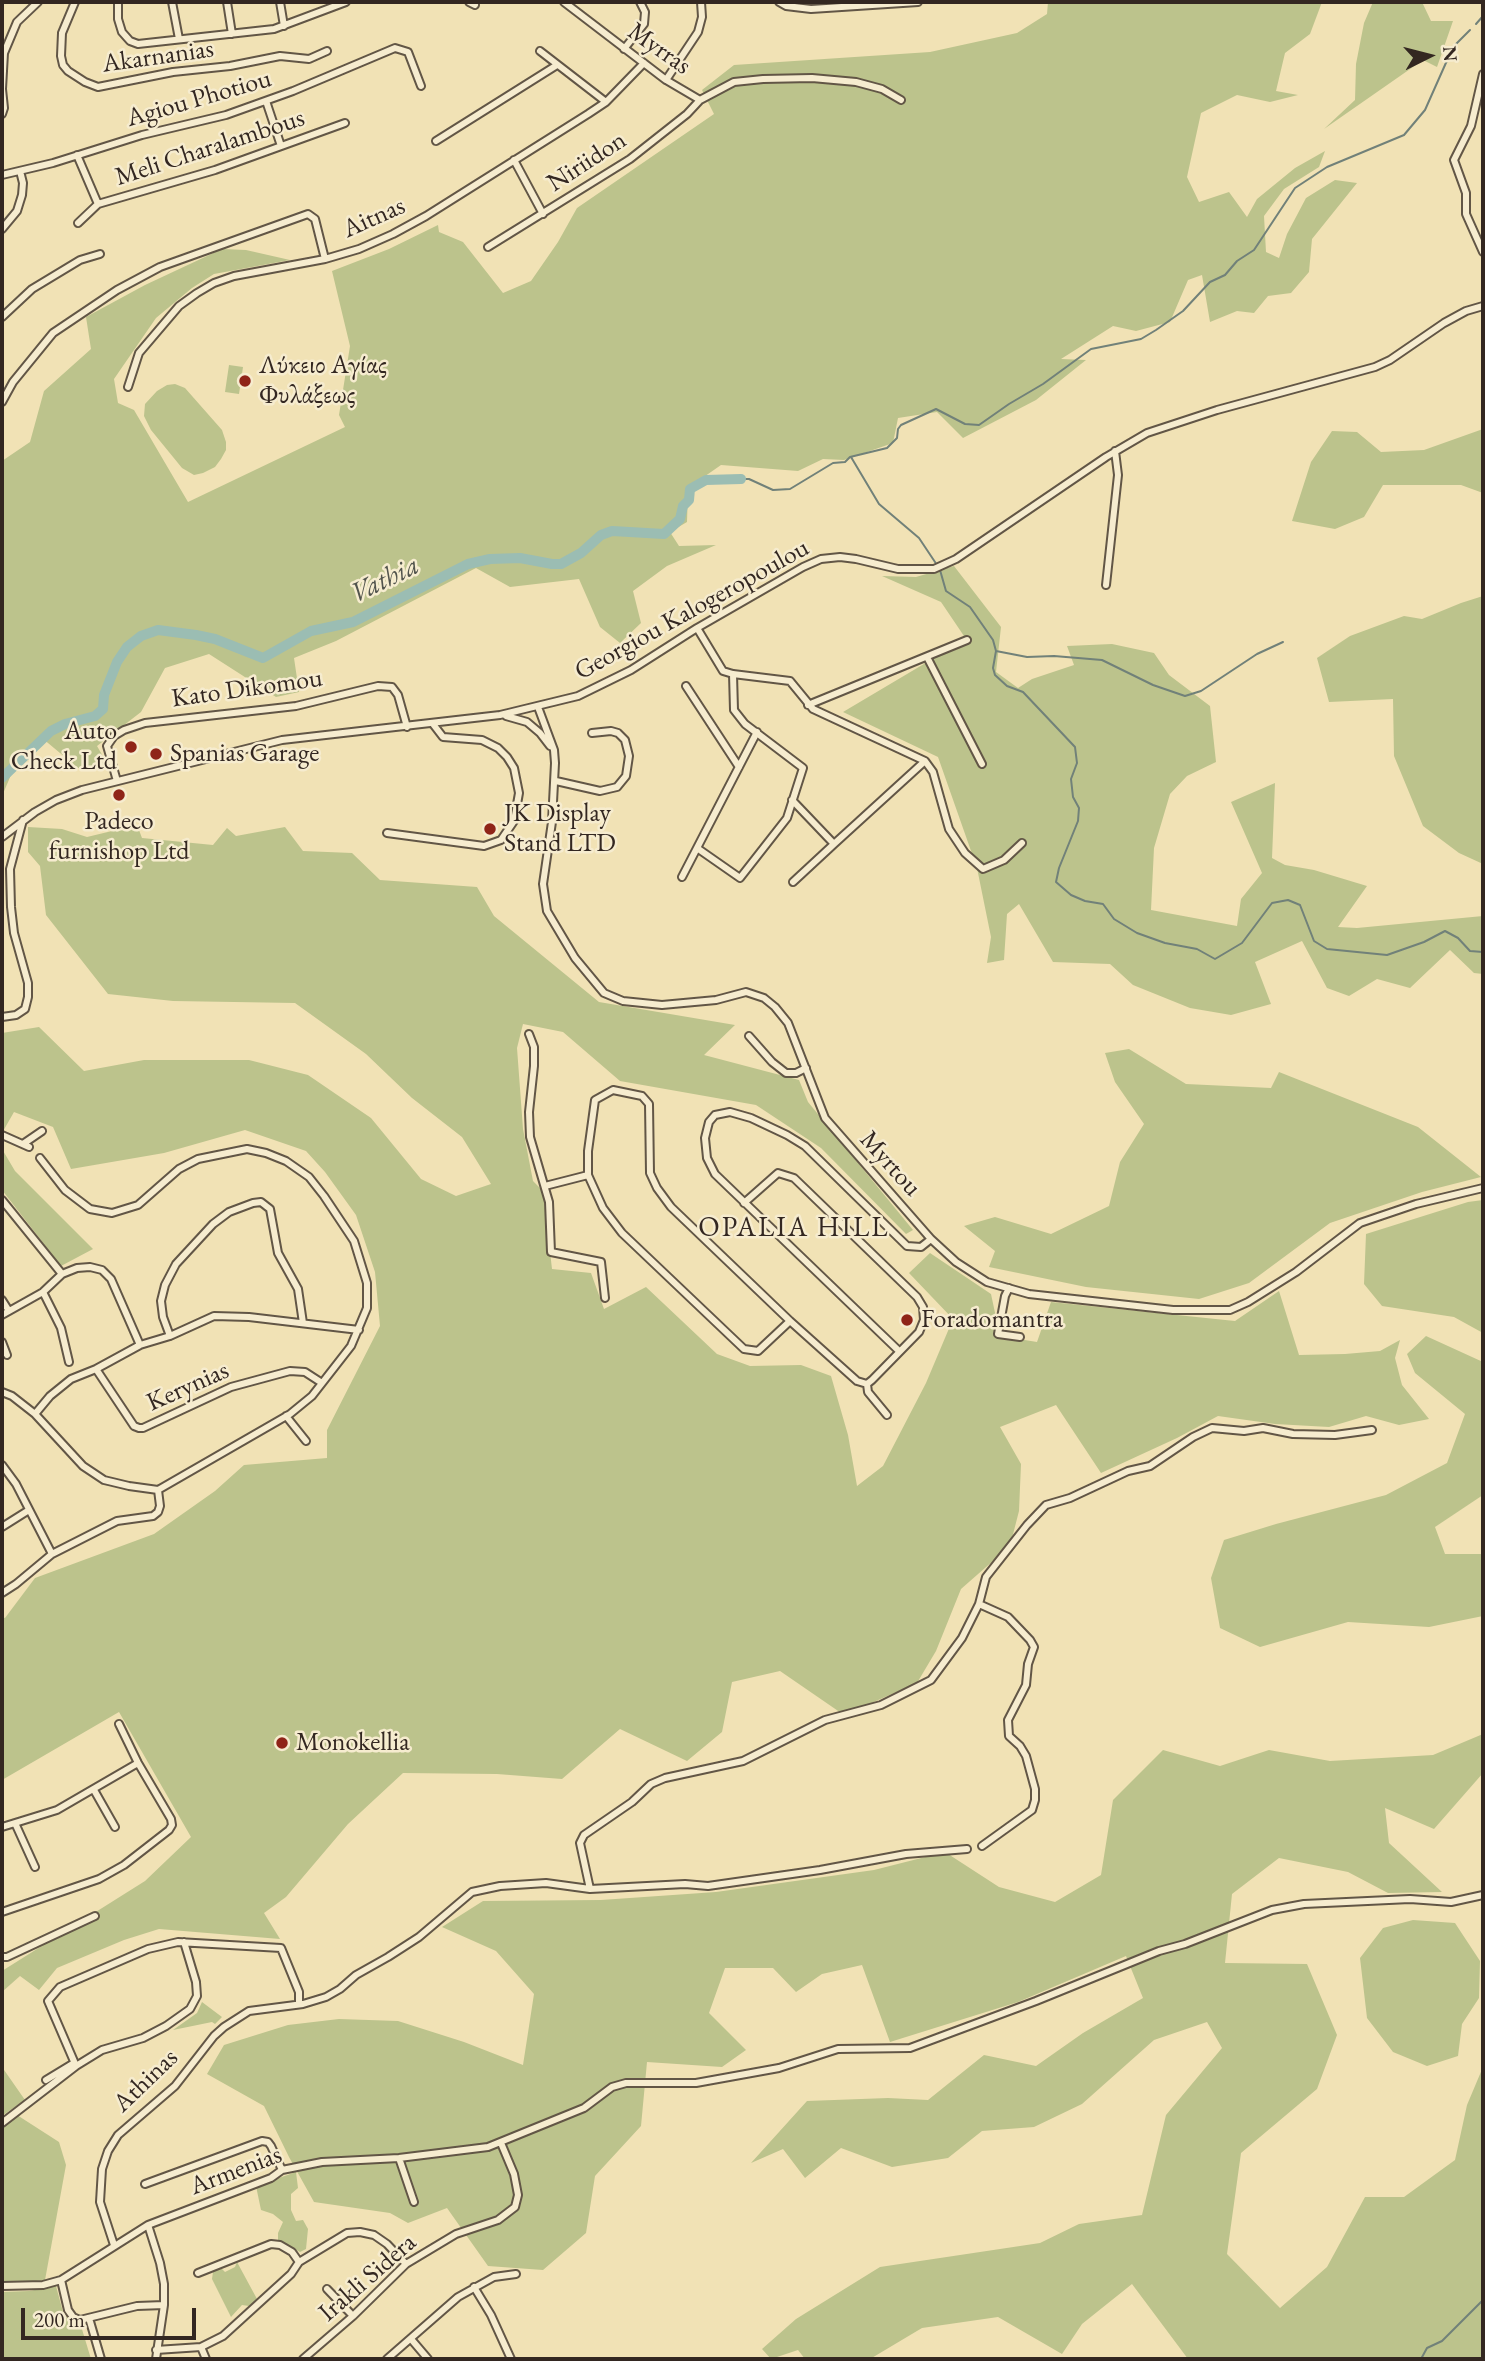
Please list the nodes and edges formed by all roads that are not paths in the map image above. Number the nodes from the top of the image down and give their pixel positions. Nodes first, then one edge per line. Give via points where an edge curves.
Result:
1 (38, 2) edge
2 (75, 2) edge
3 (118, 2) edge
4 (172, 2) edge
5 (227, 2) edge
6 (280, 2) edge
7 (346, 2) edge
8 (564, 2) edge
9 (640, 2) edge
10 (701, 2) edge
11 (779, 2) edge
12 (918, 2) edge
13 (338, 3) edge
14 (284, 26) junction
15 (232, 34) junction
16 (178, 38) junction
17 (624, 48) junction
18 (327, 51) dead end
19 (540, 51) dead end
20 (644, 63) junction
21 (557, 65) junction
22 (1483, 74) edge
23 (666, 80) junction
24 (1482, 83) edge
25 (421, 86) dead end
26 (700, 100) junction
27 (901, 100) dead end
28 (266, 101) junction
29 (606, 102) junction
30 (2, 114) edge
31 (345, 123) dead end
32 (436, 141) dead end
33 (281, 146) junction
34 (77, 155) junction
35 (514, 160) junction
36 (20, 172) junction
37 (2, 175) edge
38 (98, 204) junction
39 (543, 214) junction
40 (78, 223) dead end
41 (2, 229) edge
42 (488, 247) dead end
43 (1483, 252) edge
44 (100, 254) dead end
45 (325, 259) junction
46 (1483, 306) edge
47 (2, 317) edge
48 (128, 387) dead end
49 (2, 402) edge
50 (1115, 451) junction
51 (1106, 585) dead end
52 (697, 628) junction
53 (967, 640) dead end
54 (927, 657) junction
55 (733, 674) junction
56 (686, 686) dead end
57 (808, 705) junction
58 (538, 707) junction
59 (500, 715) junction
60 (433, 724) junction
61 (407, 727) junction
62 (757, 732) junction
63 (592, 733) dead end
64 (554, 750) junction
65 (925, 761) junction
66 (982, 764) dead end
67 (738, 767) junction
68 (117, 781) junction
69 (556, 781) junction
70 (792, 800) junction
71 (23, 820) junction
72 (387, 834) dead end
73 (2, 837) edge
74 (1022, 843) dead end
75 (834, 844) junction
76 (697, 848) junction
77 (682, 877) dead end
78 (793, 882) dead end
79 (2, 1017) edge
80 (529, 1034) dead end
81 (749, 1036) dead end
82 (806, 1068) junction
83 (42, 1131) dead end
84 (2, 1135) edge
85 (40, 1158) dead end
86 (588, 1175) junction
87 (545, 1186) junction
88 (1483, 1188) edge
89 (2, 1200) edge
90 (744, 1203) junction
91 (931, 1239) junction
92 (62, 1274) junction
93 (1009, 1288) junction
94 (43, 1292) junction
95 (605, 1298) dead end
96 (2, 1300) edge
97 (5, 1313) edge
98 (790, 1321) junction
99 (303, 1323) junction
100 (359, 1330) junction
101 (170, 1336) junction
102 (1020, 1337) dead end
103 (2, 1342) edge
104 (140, 1345) junction
105 (899, 1351) junction
106 (7, 1355) dead end
107 (69, 1362) dead end
108 (96, 1369) junction
109 (322, 1383) junction
110 (867, 1384) junction
111 (2, 1392) edge
112 (35, 1414) junction
113 (887, 1415) dead end
114 (286, 1416) junction
115 (1372, 1430) dead end
116 (306, 1441) dead end
117 (2, 1465) edge
118 (158, 1490) junction
119 (29, 1510) junction
120 (2, 1527) edge
121 (52, 1554) junction
122 (2, 1593) edge
123 (979, 1604) junction
124 (120, 1724) dead end
125 (138, 1763) junction
126 (94, 1790) junction
127 (15, 1823) junction
128 (2, 1827) edge
129 (115, 1827) dead end
130 (982, 1846) dead end
131 (967, 1849) dead end
132 (35, 1867) dead end
133 (590, 1889) junction
134 (1483, 1895) edge
135 (2, 1912) edge
136 (95, 1916) dead end
137 (184, 1942) junction
138 (2, 1957) edge
139 (299, 2004) junction
140 (75, 2065) junction
141 (46, 2080) dead end
142 (2, 2123) edge
143 (501, 2143) junction
144 (399, 2158) junction
145 (282, 2170) junction
146 (145, 2184) dead end
147 (414, 2202) dead end
148 (148, 2225) junction
149 (114, 2245) junction
150 (299, 2262) junction
151 (406, 2264) junction
152 (198, 2273) dead end
153 (516, 2274) dead end
154 (61, 2280) junction
155 (2, 2286) edge
156 (474, 2287) junction
157 (327, 2289) dead end
158 (163, 2305) junction
159 (353, 2316) junction
160 (89, 2318) junction
161 (411, 2339) junction
162 (201, 2347) junction
163 (156, 2350) junction
164 (101, 2359) edge
165 (156, 2359) edge
166 (206, 2359) edge
167 (303, 2359) edge
168 (387, 2359) edge
169 (428, 2359) edge
170 (511, 2359) edge

1 - 30 street via 17,22 4,52
2 - 18 street, Akarnanias via 62,33 63,65 75,77 98,87 280,56 309,59
3 - 16 street via 120,26 130,41
4 - 16 street
5 - 15 street
6 - 14 street
7 - 13 street
8 - 17 street, Myrras
9 - 17 street via 644,24
10 - 23 street via 698,32
11 - 12 street via 811,9
13 - 14 street
14 - 15 street
15 - 16 street
17 - 20 street, Myrras
19 - 21 street
20 - 23 street, Myrras
20 - 29 street, Aitnas
21 - 29 street
21 - 32 street
22 - 24 street
23 - 26 street, Myrras
24 - 43 street via 1471,126 1454,160 1466,193 1466,214
25 - 28 street, Agiou Photiou via 408,52 395,48
26 - 27 street, Niriidon via 734,82 812,78 856,82
26 - 39 street, Niriidon via 630,159
28 - 33 street
28 - 34 street, Agiou Photiou
29 - 35 street, Aitnas
31 - 33 street, Meli Charalambous
33 - 38 street, Meli Charalambous
34 - 36 street, Agiou Photiou
34 - 38 street, Meli Charalambous
35 - 39 street
35 - 45 street, Aitnas via 393,234
36 - 37 street, Agiou Photiou
36 - 41 street via 23,183 17,211
38 - 40 street
39 - 42 street, Niriidon
44 - 47 street via 80,260 32,289
45 - 48 street, Aitnas via 234,276 197,293 179,306 139,353
45 - 49 street via 316,219 308,214 160,267 53,333
46 - 50 street, Georgiou Kalogeropoulou via 1455,317 1375,367 1180,421
50 - 51 street via 1118,475
50 - 52 street, Georgiou Kalogeropoulou via 940,566 913,570 840,557 821,559
52 - 55 street via 720,668
52 - 58 street, Georgiou Kalogeropoulou via 611,680 578,696
53 - 54 street
54 - 57 street
54 - 66 street
55 - 57 street via 786,679
55 - 62 street via 734,710
56 - 67 street
57 - 65 street
58 - 59 street, Georgiou Kalogeropoulou
58 - 64 street, Myrtou
59 - 60 street, Georgiou Kalogeropoulou
59 - 64 street via 527,722
60 - 61 street, Georgiou Kalogeropoulou
60 - 72 street via 443,737 482,740 507,757 519,793 514,821 501,840 484,846
61 - 68 street, Georgiou Kalogeropoulou via 282,740
61 - 68 street, Kato Dikomou via 398,695 391,687 378,686 296,706 145,723 114,736 107,746
62 - 67 street
62 - 70 street via 803,768
63 - 69 street via 611,731 625,740 629,756 622,782 600,791
64 - 69 street, Myrtou
65 - 74 street via 933,772 949,829 983,869 1004,860
65 - 75 street
67 - 76 street
68 - 71 street, Georgiou Kalogeropoulou via 56,800
69 - 82 street, Myrtou via 543,884 547,911 575,958 604,993 662,1005 746,992 764,998 788,1023
70 - 75 street
70 - 76 street via 787,818 740,878
71 - 73 street, Georgiou Kalogeropoulou
71 - 79 street via 10,870 14,933 28,997 25,1009
75 - 78 street
76 - 77 street
80 - 87 street via 534,1057 530,1137
81 - 82 street via 786,1073
82 - 91 street, Myrtou via 825,1118
83 - 84 street via 26,1145
85 - 100 street via 65,1190 90,1209 112,1213 138,1205 179,1169 198,1159 247,1149 285,1161 309,1177 354,1241 367,1283 367,1308
86 - 87 street
86 - 98 street via 603,1208 622,1233 744,1349 758,1351
86 - 98 street via 596,1100 613,1090 642,1096 649,1104 650,1173 657,1188 671,1207
87 - 95 street via 551,1252 601,1262
88 - 93 street, Myrtou via 1360,1223 1297,1272 1230,1310 1173,1310
89 - 92 street
90 - 91 street via 715,1174 707,1158 705,1138 715,1115 730,1112 788,1135 907,1245 921,1247
90 - 105 street
90 - 105 street via 778,1173 794,1178 917,1297 924,1320 919,1332
91 - 93 street, Myrtou via 987,1282
92 - 94 street
92 - 104 street via 77,1268 102,1270 111,1279
93 - 102 street via 998,1334
94 - 97 street
94 - 107 street via 61,1328
96 - 97 street
98 - 110 street via 857,1381
99 - 100 street
99 - 101 street via 214,1316
99 - 101 street via 298,1289 278,1253 270,1209 261,1202 229,1212 176,1264 162,1301
100 - 109 street
101 - 104 street
103 - 106 street
104 - 108 street
105 - 110 street
108 - 109 street, Kerynias via 139,1428 231,1387 290,1371 305,1372
108 - 112 street via 71,1379
109 - 114 street
110 - 113 street
111 - 112 street
112 - 118 street via 83,1466 104,1480
114 - 116 street
114 - 118 street
115 - 123 street via 1335,1435 1212,1428 1150,1465 1046,1506 986,1577
117 - 119 street
118 - 121 street via 160,1506 153,1516 117,1521
119 - 120 street
119 - 121 street
121 - 122 street
123 - 130 street via 1008,1617 1034,1647 1026,1685 1008,1720 1009,1736 1026,1756 1035,1800 1032,1810
123 - 133 street via 962,1638 931,1680 881,1704 825,1720 743,1761 651,1784 584,1836 580,1843
124 - 125 street
125 - 126 street
125 - 135 street via 171,1819 169,1830 99,1879
126 - 127 street via 57,1810
126 - 129 street
127 - 128 street
127 - 132 street
131 - 133 street, Athinas via 906,1854 708,1886
133 - 139 street, Athinas via 546,1883 472,1892 419,1937 340,1989
134 - 143 street, Armenias via 1451,1902 1397,1899 1272,1910 910,2048 838,2049 779,2068 696,2083 626,2083 612,2087 584,2108
136 - 138 street
137 - 139 street via 281,1948 299,1992
137 - 140 street via 196,1982 197,1996 190,2009 143,2038 103,2050
137 - 140 street via 148,1949 61,1987 48,2001
139 - 149 street, Athinas via 249,2011 224,2027 175,2085 118,2135 108,2151 100,2189 103,2217
140 - 141 street
140 - 142 street
143 - 144 street, Armenias
143 - 151 street, Irakli Sidera via 514,2174 515,2207 498,2220 456,2234
144 - 145 street, Armenias via 322,2162
144 - 147 street
145 - 146 street via 271,2146 262,2141
145 - 148 street, Armenias
148 - 149 street, Armenias
148 - 158 street via 160,2263
149 - 154 street, Armenias
150 - 151 street via 347,2233 360,2232 387,2244
150 - 152 street via 292,2252 271,2244
150 - 162 street via 235,2326
151 - 159 street, Irakli Sidera
153 - 156 street via 494,2277
154 - 155 street, Armenias
154 - 160 street via 72,2317
156 - 161 street
156 - 170 street
157 - 159 street
158 - 160 street via 137,2306
158 - 163 street
159 - 167 street, Irakli Sidera
160 - 164 street
161 - 168 street
161 - 169 street
162 - 163 street
162 - 166 street
163 - 165 street

